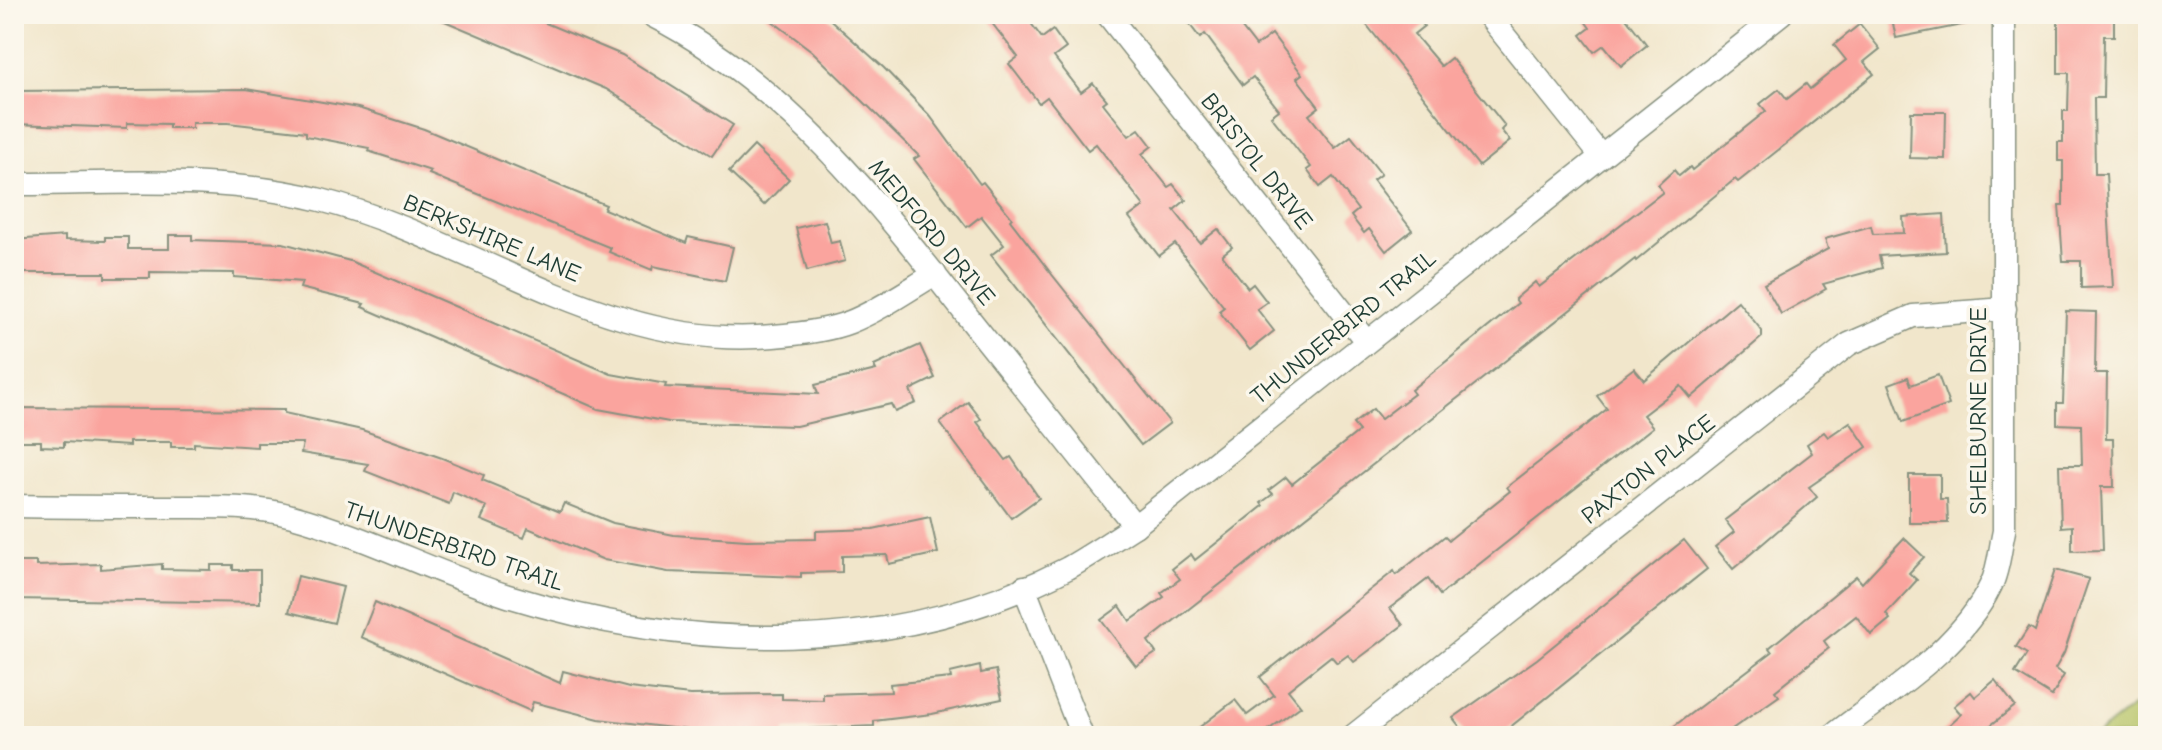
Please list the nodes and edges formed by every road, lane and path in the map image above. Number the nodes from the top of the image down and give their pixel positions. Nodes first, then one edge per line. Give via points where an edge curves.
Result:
1 (649, 14) edge
2 (1107, 14) edge
3 (1487, 14) edge
4 (1781, 14) edge
5 (2004, 14) edge
6 (1601, 156) junction
7 (14, 184) edge
8 (935, 274) junction
9 (2005, 309) junction
10 (1366, 341) junction
11 (14, 506) edge
12 (1135, 526) junction
13 (1024, 587) junction
14 (1082, 736) edge
15 (1353, 736) edge
16 (1832, 736) edge

1 - 8 street, MEDFORD DRIVE via 677,28 791,112
2 - 10 street, BRISTOL DRIVE
3 - 6 street
4 - 6 street, THUNDERBIRD TRAIL
5 - 9 street, SHELBURNE DRIVE
6 - 10 street, THUNDERBIRD TRAIL
7 - 8 street, BERKSHIRE LANE via 193,184 290,193 435,239 621,321 685,336 744,339 801,334 850,322
8 - 12 street, MEDFORD DRIVE
9 - 15 street, PAXTON PLACE via 1913,316 1849,344
9 - 16 street, SHELBURNE DRIVE via 2004,531 1992,584 1939,650
10 - 12 street, THUNDERBIRD TRAIL
11 - 13 street, THUNDERBIRD TRAIL via 261,510 340,532 504,595 679,633 780,638 859,632 937,616
12 - 13 street, THUNDERBIRD TRAIL
13 - 14 street

